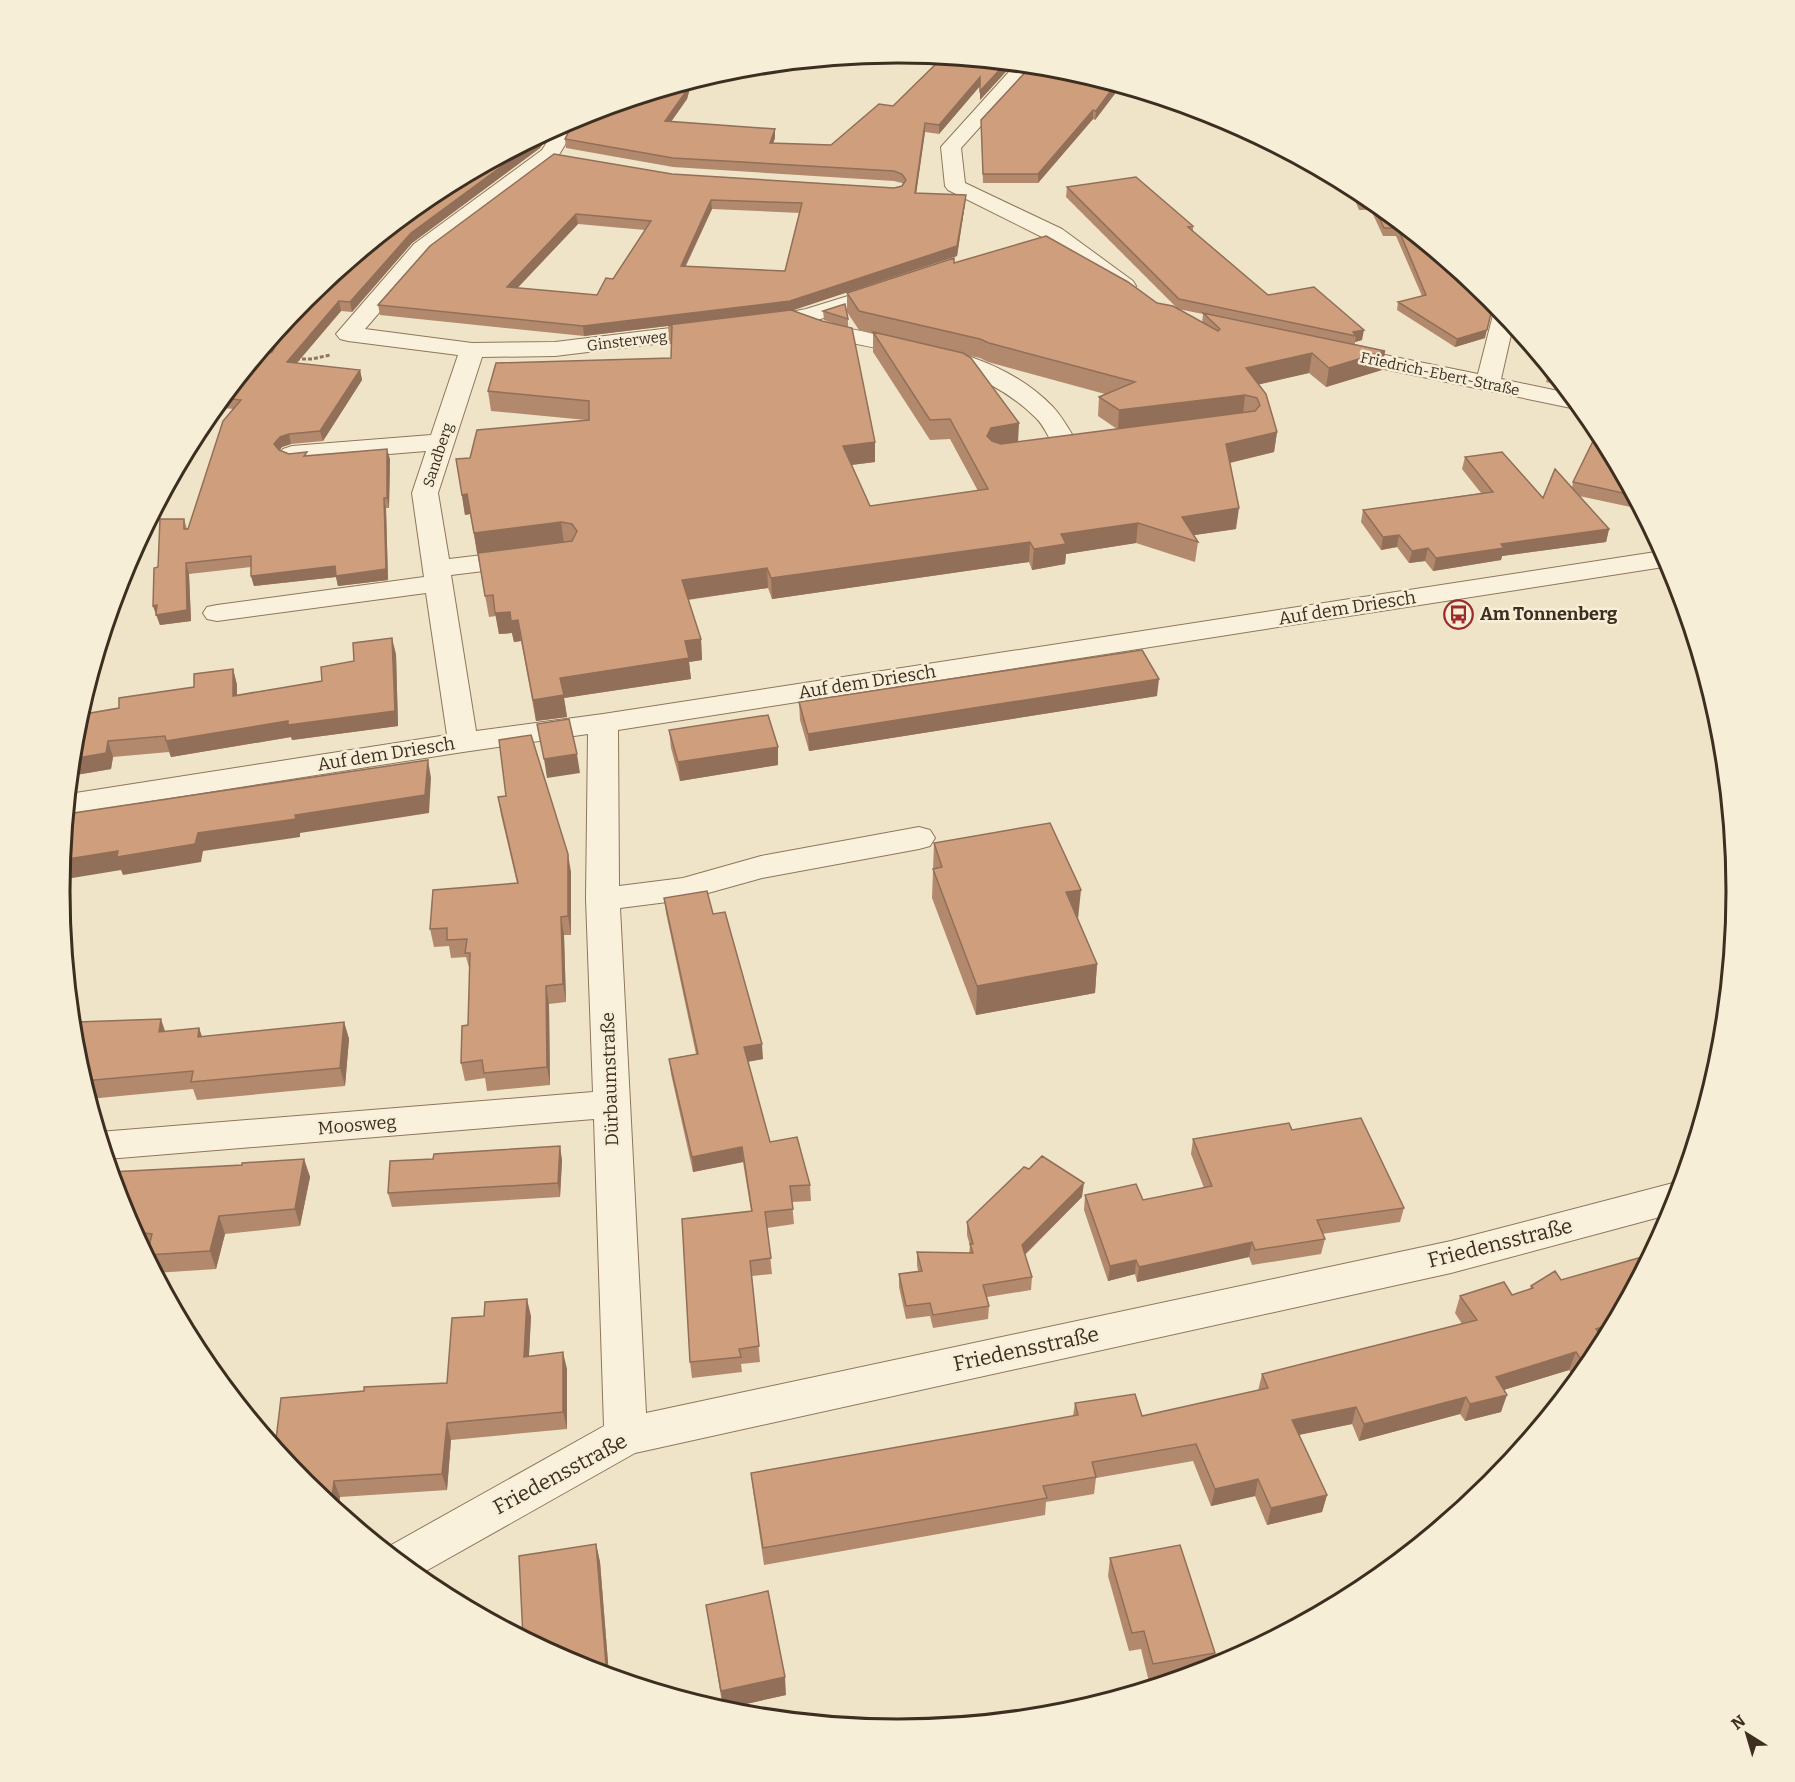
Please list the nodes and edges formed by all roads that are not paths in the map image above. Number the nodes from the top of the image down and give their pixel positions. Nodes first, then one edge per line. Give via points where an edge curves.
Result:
1 (1019, 72) edge
2 (561, 135) edge
3 (550, 154) junction
4 (574, 158) edge
5 (1054, 234) junction
6 (1021, 246) edge
7 (910, 283) edge
8 (1147, 302) edge
9 (794, 320) junction
10 (1502, 326) edge
11 (1315, 347) edge
12 (462, 349) junction
13 (1488, 384) junction
14 (1563, 399) edge
15 (443, 442) junction
16 (1067, 446) edge
17 (292, 454) edge
18 (553, 554) edge
19 (1656, 561) edge
20 (439, 575) junction
21 (217, 613) dead end
22 (603, 723) junction
23 (463, 742) junction
24 (75, 803) edge
25 (919, 838) dead end
26 (603, 899) junction
27 (611, 1104) junction
28 (109, 1144) edge
29 (1665, 1200) edge
30 (626, 1436) junction
31 (407, 1558) edge

1 - 5 street via 951,147 954,186
2 - 3 street
3 - 4 street
3 - 12 street, Ginsterweg via 422,249 348,334
5 - 6 street
5 - 8 street
7 - 9 street, Ginsterweg
9 - 12 street, Ginsterweg via 555,349
9 - 16 street via 831,333 971,364 1030,399 1045,413
10 - 13 street
11 - 13 street, Friedrich-Ebert-Straße
12 - 15 street, Sandberg
13 - 14 street, Friedrich-Ebert-Straße
15 - 17 street
15 - 20 street, Sandberg via 425,494
18 - 20 street
19 - 22 street, Auf dem Driesch
20 - 21 street
20 - 23 street, Sandberg
22 - 23 street, Auf dem Driesch
22 - 26 street, Dürbaumstraße
23 - 24 street, Auf dem Driesch
25 - 26 street via 761,867 683,889
26 - 27 street, Dürbaumstraße
27 - 28 street, Moosweg
27 - 30 street, Dürbaumstraße
29 - 30 street, Friedensstraße via 1451,1257
30 - 31 street, Friedensstraße

